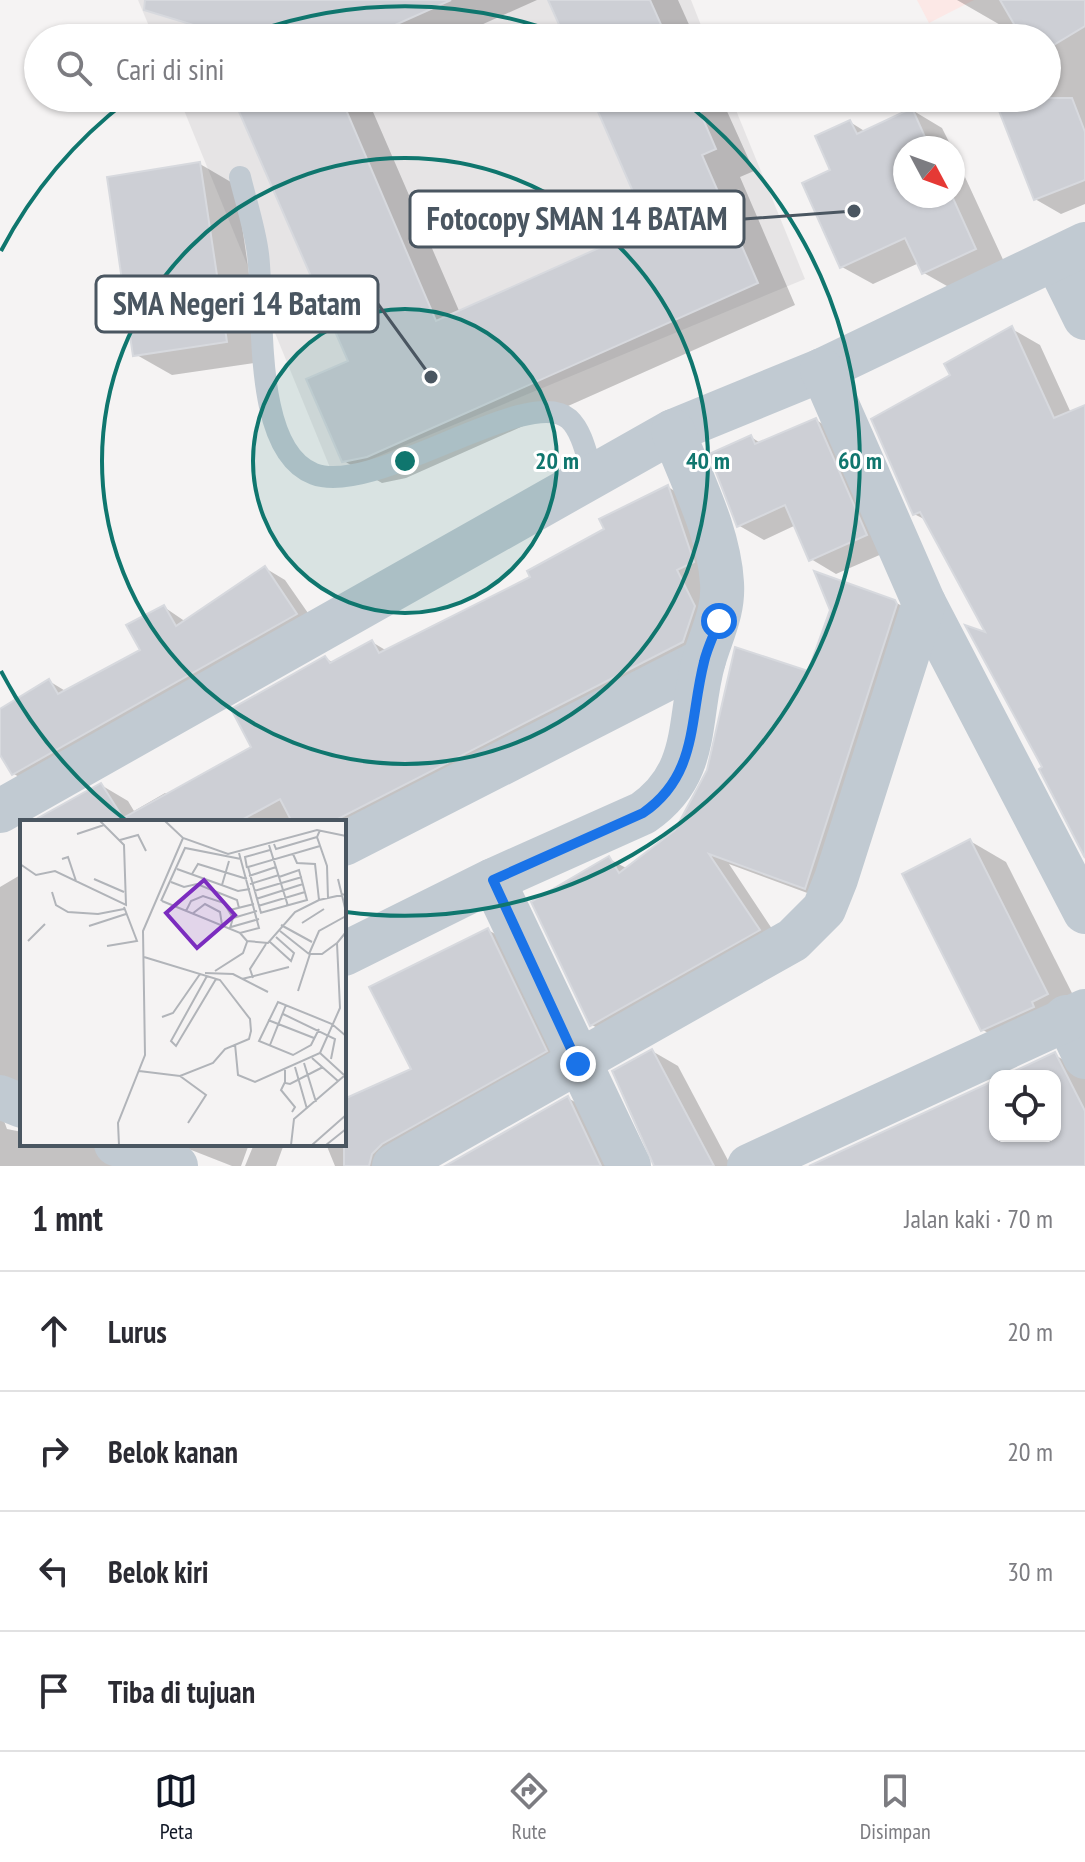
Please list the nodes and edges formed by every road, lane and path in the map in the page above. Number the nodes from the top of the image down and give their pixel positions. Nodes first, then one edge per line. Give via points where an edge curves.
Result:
1 (240, 177) dead end
2 (1071, 252) edge
3 (1085, 318) edge
4 (822, 370) junction
5 (673, 431) junction
6 (593, 475) junction
7 (924, 603) junction
8 (704, 660) junction
9 (19, 811) edge
10 (346, 843) edge
11 (493, 880) junction
12 (1085, 912) edge
13 (346, 953) edge
14 (1075, 1014) edge
15 (1085, 1057) edge
16 (578, 1064) junction
17 (0, 1097) edge
18 (20, 1105) edge
19 (121, 1146) edge
20 (170, 1165) edge
21 (394, 1166) edge
22 (629, 1166) edge
23 (749, 1166) edge

1 - 6 lane via 258,253 267,403 291,456 304,469 318,476 369,472 521,415 552,412 576,428
2 - 3 street
2 - 4 street
4 - 5 street
4 - 7 street
5 - 6 street
5 - 8 street via 715,542 723,584 719,621
6 - 9 street
7 - 12 street
7 - 16 street via 824,909 793,940
8 - 10 street
8 - 11 street via 688,756 662,799 643,813
11 - 13 street
11 - 16 street
14 - 15 street
14 - 23 street
16 - 21 street
16 - 22 street
17 - 18 street
19 - 20 street

